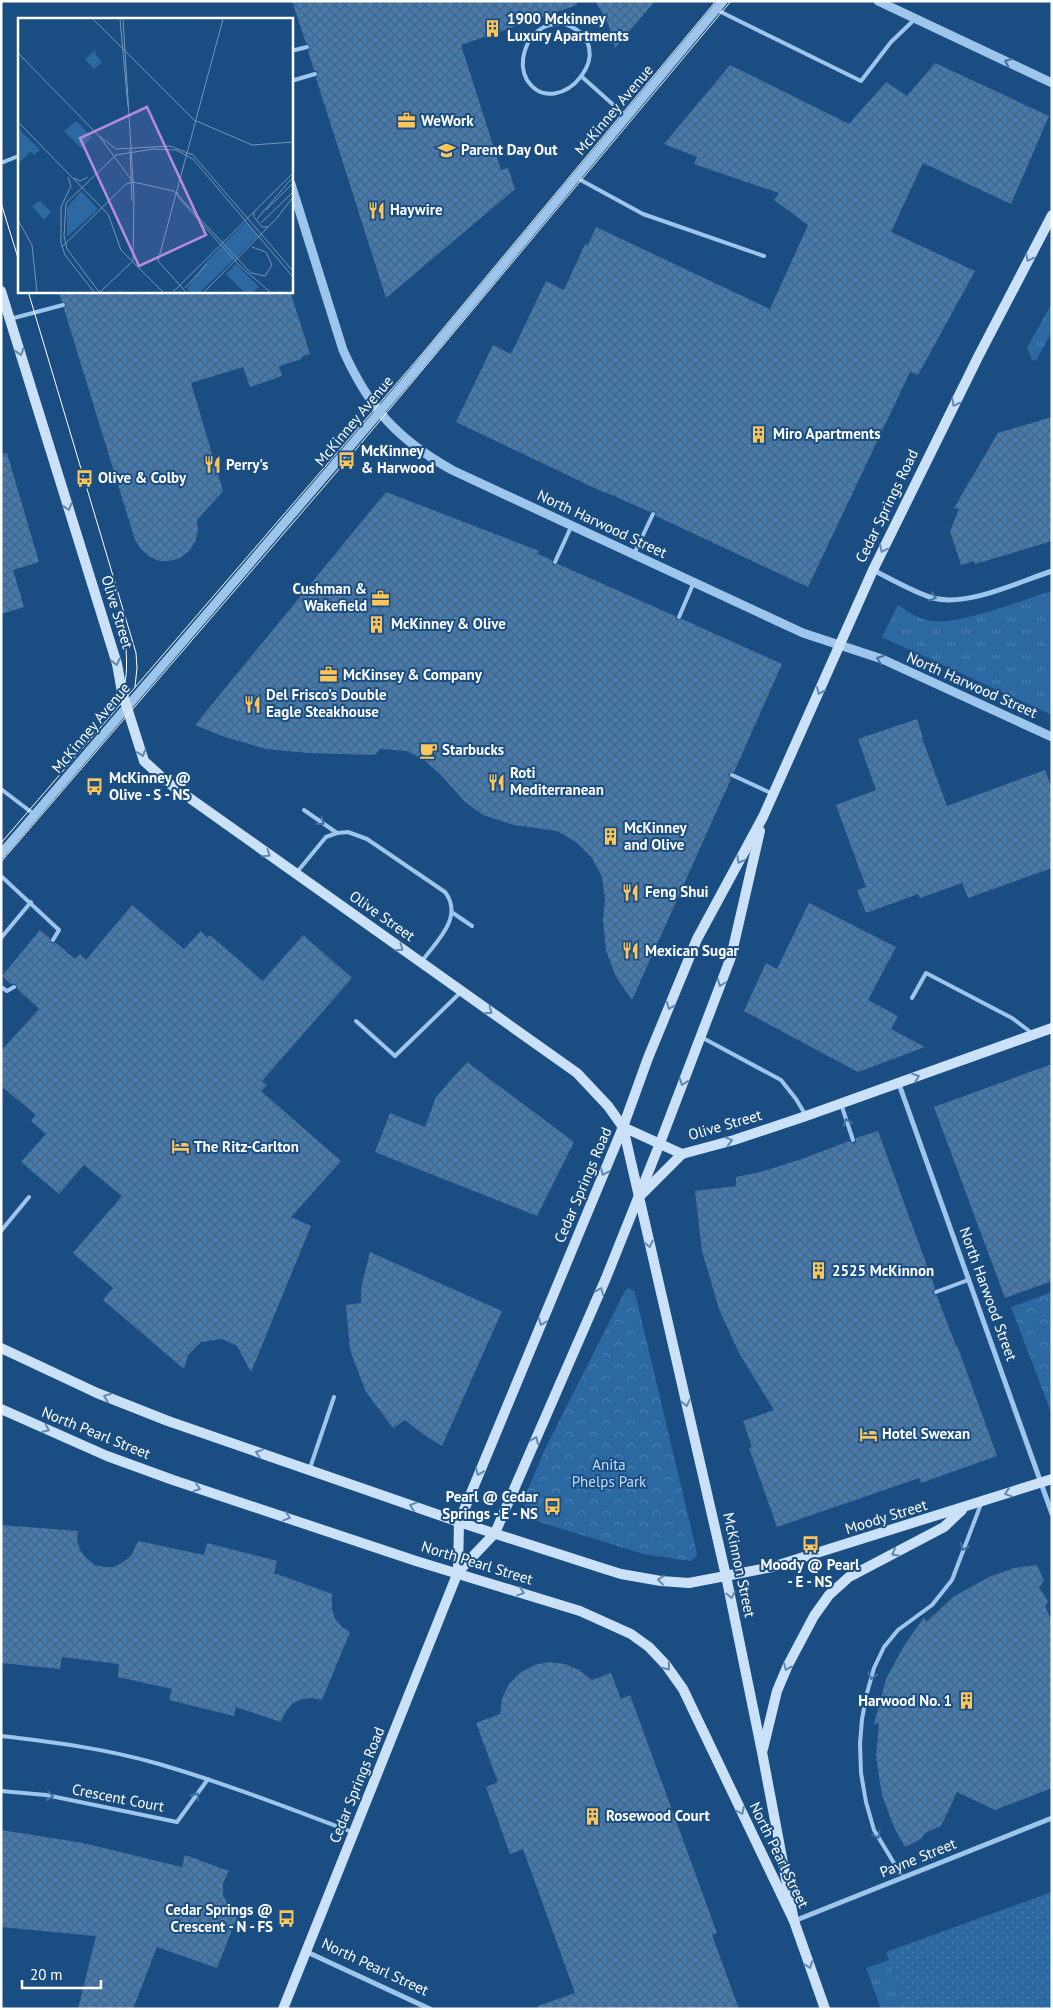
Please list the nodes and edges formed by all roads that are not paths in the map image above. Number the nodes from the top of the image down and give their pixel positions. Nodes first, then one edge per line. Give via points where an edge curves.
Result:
1 (723, 1) edge
2 (878, 1) edge
3 (716, 9) junction
4 (915, 19) junction
5 (307, 47) dead end
6 (292, 51) edge
7 (315, 74) dead end
8 (581, 76) junction
9 (292, 81) edge
10 (1052, 83) edge
11 (626, 117) junction
12 (16, 158) dead end
13 (1, 162) edge
14 (575, 177) junction
15 (292, 187) edge
16 (1052, 215) edge
17 (764, 256) dead end
18 (1, 290) edge
19 (63, 305) dead end
20 (10, 319) junction
21 (378, 413) junction
22 (653, 514) dead end
23 (572, 525) junction
24 (634, 554) junction
25 (555, 562) dead end
26 (873, 570) junction
27 (1052, 571) edge
28 (694, 582) junction
29 (679, 617) dead end
30 (838, 646) junction
31 (127, 707) junction
32 (1052, 736) edge
33 (732, 775) dead end
34 (1, 788) edge
35 (773, 794) junction
36 (304, 810) dead end
37 (35, 815) junction
38 (763, 817) junction
39 (337, 833) junction
40 (1, 854) edge
41 (296, 874) junction
42 (1, 876) edge
43 (31, 902) junction
44 (453, 913) junction
45 (472, 926) dead end
46 (1, 938) edge
47 (53, 940) dead end
48 (421, 962) junction
49 (1, 987) edge
50 (14, 987) dead end
51 (462, 991) junction
52 (912, 998) dead end
53 (356, 1021) dead end
54 (1052, 1028) edge
55 (1034, 1034) junction
56 (701, 1037) junction
57 (899, 1084) junction
58 (841, 1104) junction
59 (806, 1116) junction
60 (623, 1127) junction
61 (853, 1140) dead end
62 (660, 1143) junction
63 (682, 1154) junction
64 (28, 1196) dead end
65 (639, 1197) junction
66 (1, 1231) edge
67 (968, 1280) junction
68 (936, 1292) dead end
69 (1, 1348) edge
70 (334, 1397) dead end
71 (1, 1409) edge
72 (309, 1470) junction
73 (1052, 1479) edge
74 (1040, 1482) junction
75 (982, 1502) junction
76 (965, 1508) junction
77 (1052, 1514) edge
78 (459, 1522) junction
79 (495, 1533) junction
80 (458, 1572) junction
81 (726, 1576) junction
82 (1, 1736) edge
83 (762, 1752) junction
84 (208, 1779) junction
85 (1, 1791) edge
86 (1052, 1818) edge
87 (355, 1833) junction
88 (903, 1878) junction
89 (794, 1921) junction
90 (307, 1952) junction
91 (283, 2009) edge
92 (430, 2009) edge
93 (825, 2009) edge

1 - 3 street, McKinney Avenue
2 - 4 street
3 - 4 lane via 861,81 891,42
3 - 11 street, McKinney Avenue
10 -> 4 street
5 - 6 lane
7 - 9 lane
8 - 8 lane via 590,59 586,40 580,32 571,26 557,24 543,27 535,34 524,51 522,61 526,76 536,88 545,93 566,91
8 - 11 lane
11 - 14 street, McKinney Avenue
12 - 13 lane
14 - 17 lane via 643,214
14 - 21 street, McKinney Avenue
15 - 21 street, North Harwood Street via 343,350
16 -> 26 main road, Cedar Springs Road
18 - 20 main road, Olive Street
19 - 20 lane
20 -> 31 main road, Olive Street via 117,664
21 - 23 street, North Harwood Street via 423,454
21 - 31 street, McKinney Avenue
22 - 24 lane
23 - 24 street, North Harwood Street
23 - 25 lane
24 - 28 street, North Harwood Street
26 -> 27 street via 930,598 950,601 967,599
26 - 30 main road, Cedar Springs Road
28 - 29 lane
28 - 30 street, North Harwood Street via 802,633
32 -> 30 street, North Harwood Street via 882,659
30 -> 35 main road, Cedar Springs Road
31 - 37 street, McKinney Avenue
31 -> 41 main road, Olive Street via 144,761 167,782
33 - 35 lane
34 - 37 lane
35 - 38 main road, Cedar Springs Road
36 -> 39 lane
37 - 40 street, McKinney Avenue
38 -> 56 main road, Cedar Springs Road via 731,957
38 -> 60 main road, Cedar Springs Road via 698,939
39 - 41 lane via 326,837
39 - 44 lane via 360,835 375,844 444,892
41 -> 48 main road, Olive Street
42 - 43 lane
43 - 46 lane
43 - 47 lane via 59,930
44 - 45 lane
44 - 48 lane
48 - 51 main road, Olive Street
49 - 50 lane via 7,991
51 - 53 lane via 395,1056
51 -> 60 main road, Olive Street via 578,1073
52 - 55 lane via 926,972 1012,1018
54 - 55 main road, Olive Street
57 -> 55 main road, Olive Street
56 - 59 lane via 781,1080
56 -> 62 main road, Cedar Springs Road
57 - 58 main road, Olive Street
57 - 67 street, North Harwood Street
58 - 59 main road, Olive Street
61 -> 58 lane
63 -> 59 main road, Olive Street
60 - 62 main road, Olive Street
60 - 65 main road, McKinnon Street
60 -> 78 main road, Cedar Springs Road
62 - 63 main road, Olive Street
62 - 65 main road, Cedar Springs Road
63 - 65 main road, Cedar Springs Road
64 - 66 lane
79 -> 65 main road, Cedar Springs Road
65 -> 81 main road, McKinnon Street
67 - 68 lane
67 - 74 street, North Harwood Street
72 -> 69 main road via 106,1397
70 - 72 lane
71 -> 80 main road, North Pearl Street via 107,1456 165,1477
78 -> 72 main road
73 - 74 main road, Moody Street
74 -> 75 main road, Moody Street
74 - 77 street, North Harwood Street
75 - 76 main road, Moody Street
75 -> 88 lane via 952,1580 932,1605 898,1630 884,1647 867,1693 860,1744 866,1802 874,1830
76 - 81 main road, Moody Street via 772,1567
76 -> 83 main road via 944,1527 849,1577 829,1595 788,1665 777,1691
78 - 79 main road
78 - 80 main road, Cedar Springs Road
79 - 80 main road, Cedar Springs Road
81 -> 79 main road via 689,1583 621,1574
80 - 87 main road, Cedar Springs Road
80 -> 89 main road, North Pearl Street via 580,1611 631,1634 649,1647 683,1690
81 -> 83 main road, McKinnon Street
82 - 84 lane via 106,1751
83 - 89 main road, McKinnon Street
85 -> 84 lane, Crescent Court via 46,1795 177,1822
84 - 87 lane
86 - 88 street, Payne Street
87 - 90 main road, Cedar Springs Road
88 - 89 street, Payne Street
89 -> 93 main road, McKinnon Street
90 - 91 main road, Cedar Springs Road
90 - 92 street, North Pearl Street

